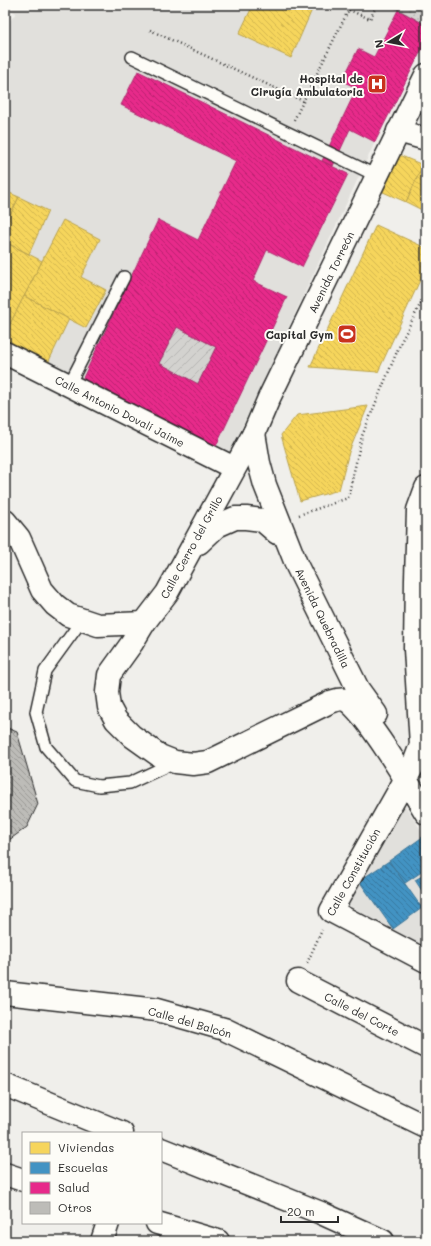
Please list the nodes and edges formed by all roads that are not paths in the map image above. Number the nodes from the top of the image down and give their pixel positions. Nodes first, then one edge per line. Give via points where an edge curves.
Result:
1 (132, 57) dead end
2 (426, 75) edge
3 (398, 132) junction
4 (426, 139) edge
5 (377, 176) junction
6 (124, 277) dead end
7 (5, 353) edge
8 (68, 385) junction
9 (254, 433) junction
10 (234, 468) junction
11 (426, 488) edge
12 (5, 521) edge
13 (279, 527) junction
14 (417, 527) junction
15 (426, 549) edge
16 (191, 552) junction
17 (82, 620) junction
18 (144, 623) junction
19 (175, 762) junction
20 (409, 772) junction
21 (426, 788) edge
22 (426, 812) edge
23 (426, 961) edge
24 (298, 981) road end
25 (5, 993) edge
26 (426, 1047) edge
27 (5, 1085) edge
28 (426, 1127) edge
29 (120, 1132) edge
30 (162, 1149) edge
31 (5, 1174) edge
32 (22, 1180) edge
33 (108, 1224) edge
34 (161, 1224) edge
35 (102, 1241) edge
36 (218, 1241) edge
37 (382, 1241) edge

1 - 5 lane
2 - 3 street, Avenida Torreón
3 - 4 street
3 - 5 street, Avenida Torreón
5 - 9 street, Avenida Torreón
6 - 8 lane
7 - 8 street, Calle Antonio Dovalí Jaime
8 - 10 street, Calle Antonio Dovalí Jaime
9 - 10 street, Avenida Torreón
9 - 13 street, Avenida Quebradilla via 259,463
10 - 13 street, Calle Antonio Dovalí Jaime via 248,481
10 - 16 street, Calle Cerro del Grillo
11 - 14 street, Calle Constitución via 418,510
12 - 17 street via 19,538 42,590 55,605
13 - 16 street via 262,520 235,518 217,526
13 - 20 street, Avenida Quebradilla via 358,689
14 - 15 street
14 - 20 street, Calle Constitución via 415,649 421,745
16 - 18 street, Calle Cerro del Grillo via 168,593
17 - 18 street via 98,625
17 - 19 lane via 46,671 36,712 46,747 75,781 99,786 130,783
18 - 19 street, Calle Cerro del Grillo via 109,675 106,692 109,707 116,720 132,736 160,756
19 - 20 street, Avenida Quebradilla via 208,762 341,699 351,703
20 - 21 street, Avenida Quebradilla
20 - 22 street, Avenida Quebradilla
20 - 23 street, Calle Constitución via 331,911
24 - 26 street, Calle del Corte
25 - 28 street, Calle del Balcón via 158,1010 224,1029
27 - 29 street
30 - 37 street via 321,1213
31 - 32 street
33 - 35 street
34 - 36 street

